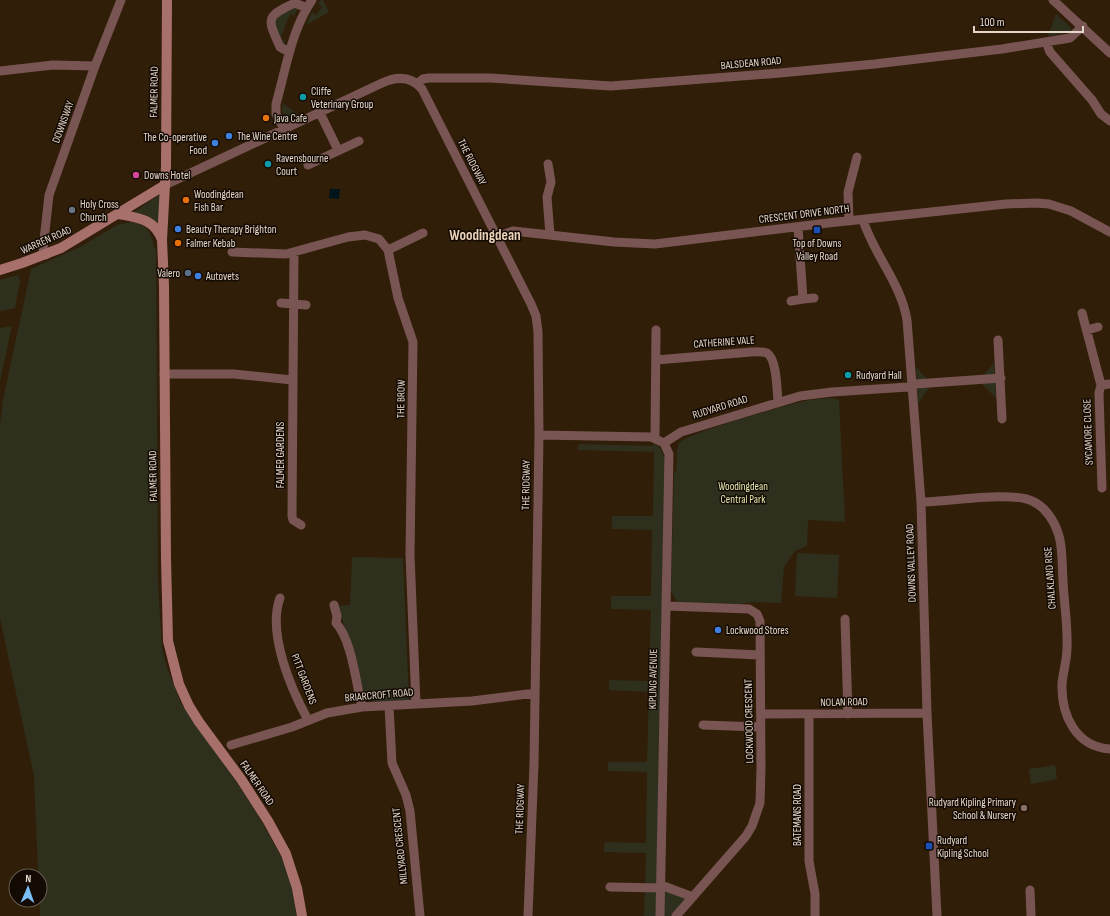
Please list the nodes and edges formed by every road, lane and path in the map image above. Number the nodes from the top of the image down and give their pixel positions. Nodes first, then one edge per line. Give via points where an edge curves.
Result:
1 (121, 0) edge
2 (167, 0) edge
3 (312, 0) edge
4 (1053, 0) edge
5 (307, 8) junction
6 (1083, 26) junction
7 (1046, 42) junction
8 (289, 52) junction
9 (1110, 53) edge
10 (95, 66) junction
11 (0, 71) edge
12 (417, 84) junction
13 (320, 113) junction
14 (1110, 121) edge
15 (284, 129) junction
16 (359, 141) dead end
17 (338, 150) junction
18 (853, 163) dead end
19 (308, 166) dead end
20 (547, 170) dead end
21 (165, 185) junction
22 (119, 214) junction
23 (863, 220) junction
24 (849, 221) junction
25 (798, 227) junction
26 (1110, 232) edge
27 (423, 234) dead end
28 (550, 235) junction
29 (496, 237) junction
30 (162, 240) junction
31 (388, 250) junction
32 (232, 252) dead end
33 (294, 252) junction
34 (46, 255) junction
35 (0, 270) edge
36 (814, 298) dead end
37 (803, 299) junction
38 (791, 301) dead end
39 (281, 303) dead end
40 (294, 304) junction
41 (306, 305) dead end
42 (1082, 313) dead end
43 (1098, 327) dead end
44 (656, 330) dead end
45 (1086, 330) junction
46 (998, 340) dead end
47 (656, 360) junction
48 (164, 374) junction
49 (1001, 378) junction
50 (292, 380) junction
51 (1105, 384) edge
52 (911, 385) junction
53 (778, 402) junction
54 (1002, 419) dead end
55 (539, 435) junction
56 (655, 438) junction
57 (664, 443) junction
58 (1102, 488) dead end
59 (921, 502) junction
60 (301, 525) dead end
61 (280, 598) dead end
62 (334, 605) dead end
63 (667, 606) junction
64 (845, 619) dead end
65 (835, 632) dead end
66 (845, 632) junction
67 (704, 643) dead end
68 (760, 655) junction
69 (535, 693) junction
70 (416, 704) junction
71 (389, 706) junction
72 (362, 707) junction
73 (760, 714) junction
74 (809, 714) junction
75 (848, 714) junction
76 (927, 714) junction
77 (308, 720) junction
78 (703, 725) dead end
79 (760, 727) junction
80 (231, 745) dead end
81 (1110, 749) edge
82 (661, 887) junction
83 (610, 888) dead end
84 (1030, 890) dead end
85 (693, 897) junction
86 (302, 916) edge
87 (420, 916) edge
88 (528, 916) edge
89 (660, 916) edge
90 (676, 916) edge
91 (815, 916) edge
92 (937, 916) edge
93 (1031, 916) edge

1 - 10 street, DOWNSWAY
2 - 21 main road, FALMER ROAD
3 - 5 street
4 - 6 street
5 - 8 street via 295,32
5 - 8 street via 295,4 275,13 271,19 271,26 280,48
6 - 7 street, BALSDEAN ROAD via 1072,37
6 - 9 street
7 - 12 street, BALSDEAN ROAD via 875,64 630,84 596,85 467,78 428,78
7 - 14 street via 1050,52 1101,114
8 - 15 street via 275,109
10 - 11 street via 53,65
10 - 34 street, DOWNSWAY via 49,195 43,249
12 - 13 street via 403,78 388,80
12 - 29 street, THE RIDGWAY via 424,93
13 - 15 street
13 - 17 street
15 - 21 street
16 - 17 street
17 - 19 street
18 - 24 street via 848,192
20 - 28 street via 551,182 547,197
21 - 22 main road, WARREN ROAD
21 - 30 main road, FALMER ROAD
22 - 30 main road via 148,221
22 - 34 main road, WARREN ROAD
23 - 24 street, CRESCENT DRIVE NORTH
23 - 26 street, CRESCENT DRIVE NORTH via 1006,204 1037,203 1071,211
23 - 52 street, DOWNS VALLEY ROAD via 902,299 907,320
24 - 25 street, CRESCENT DRIVE NORTH
25 - 28 street, CRESCENT DRIVE NORTH via 655,244
25 - 37 street
27 - 31 street
28 - 29 street, CRESCENT DRIVE NORTH via 513,231
29 - 55 street, THE RIDGWAY via 531,304 537,321
30 - 48 main road, FALMER ROAD
31 - 33 street via 379,239 365,235 348,237
31 - 70 street, THE BROW via 398,298 413,342 410,555
32 - 33 street via 246,258
33 - 40 street, FALMER GARDENS
34 - 35 main road, WARREN ROAD
36 - 37 street
37 - 38 street
39 - 40 street
40 - 41 street
40 - 50 street, FALMER GARDENS
42 - 45 street
43 - 45 street
44 - 47 street
45 - 51 street
46 - 49 street
47 - 53 street, CATHERINE VALE via 766,353 774,364
47 - 56 street
48 - 50 street via 234,374
48 - 86 main road, FALMER ROAD via 166,614 172,661 179,684 194,714 268,820 286,854 298,888
49 - 52 street, RUDYARD ROAD
49 - 54 street
50 - 60 street, FALMER GARDENS via 292,518
51 - 58 street, SYCAMORE CLOSE via 1099,393
52 - 53 street, RUDYARD ROAD via 818,393
52 - 59 street, DOWNS VALLEY ROAD
53 - 57 street, RUDYARD ROAD via 682,432
55 - 56 street
55 - 69 street, THE RIDGWAY
56 - 57 street
57 - 63 street, KIPLING AVENUE via 670,458
59 - 76 street, DOWNS VALLEY ROAD
59 - 81 street, CHALKLAND RISE via 1017,497 1035,502 1048,514 1057,530 1060,546 1067,639 1062,686 1065,708 1070,724 1082,739
61 - 77 street, PITT GARDENS via 277,607 282,657
62 - 72 street via 337,616 332,624 342,630
63 - 68 street, LOCKWOOD CRESCENT via 753,610 760,619
63 - 82 street, KIPLING AVENUE
64 - 66 street
65 - 66 street
66 - 75 street
67 - 68 street via 700,653
68 - 73 street, LOCKWOOD CRESCENT
69 - 70 street, BRIARCROFT ROAD via 472,701
69 - 88 street, THE RIDGWAY
70 - 71 street, BRIARCROFT ROAD
71 - 72 street, BRIARCROFT ROAD
71 - 87 street, MILLYARD CRESCENT via 390,753 410,812
72 - 77 street, BRIARCROFT ROAD via 326,713
73 - 74 street, NOLAN ROAD
73 - 79 street, LOCKWOOD CRESCENT
74 - 75 street, NOLAN ROAD
74 - 91 street, BATEMANS ROAD via 809,861
75 - 76 street, NOLAN ROAD
76 - 92 street, DOWNS VALLEY ROAD
77 - 80 street, BRIARCROFT ROAD
78 - 79 street
79 - 85 street, LOCKWOOD CRESCENT via 761,792 755,820 746,836
82 - 83 street
82 - 85 street
82 - 89 street, KIPLING AVENUE
84 - 93 street
85 - 90 street, LOCKWOOD CRESCENT

